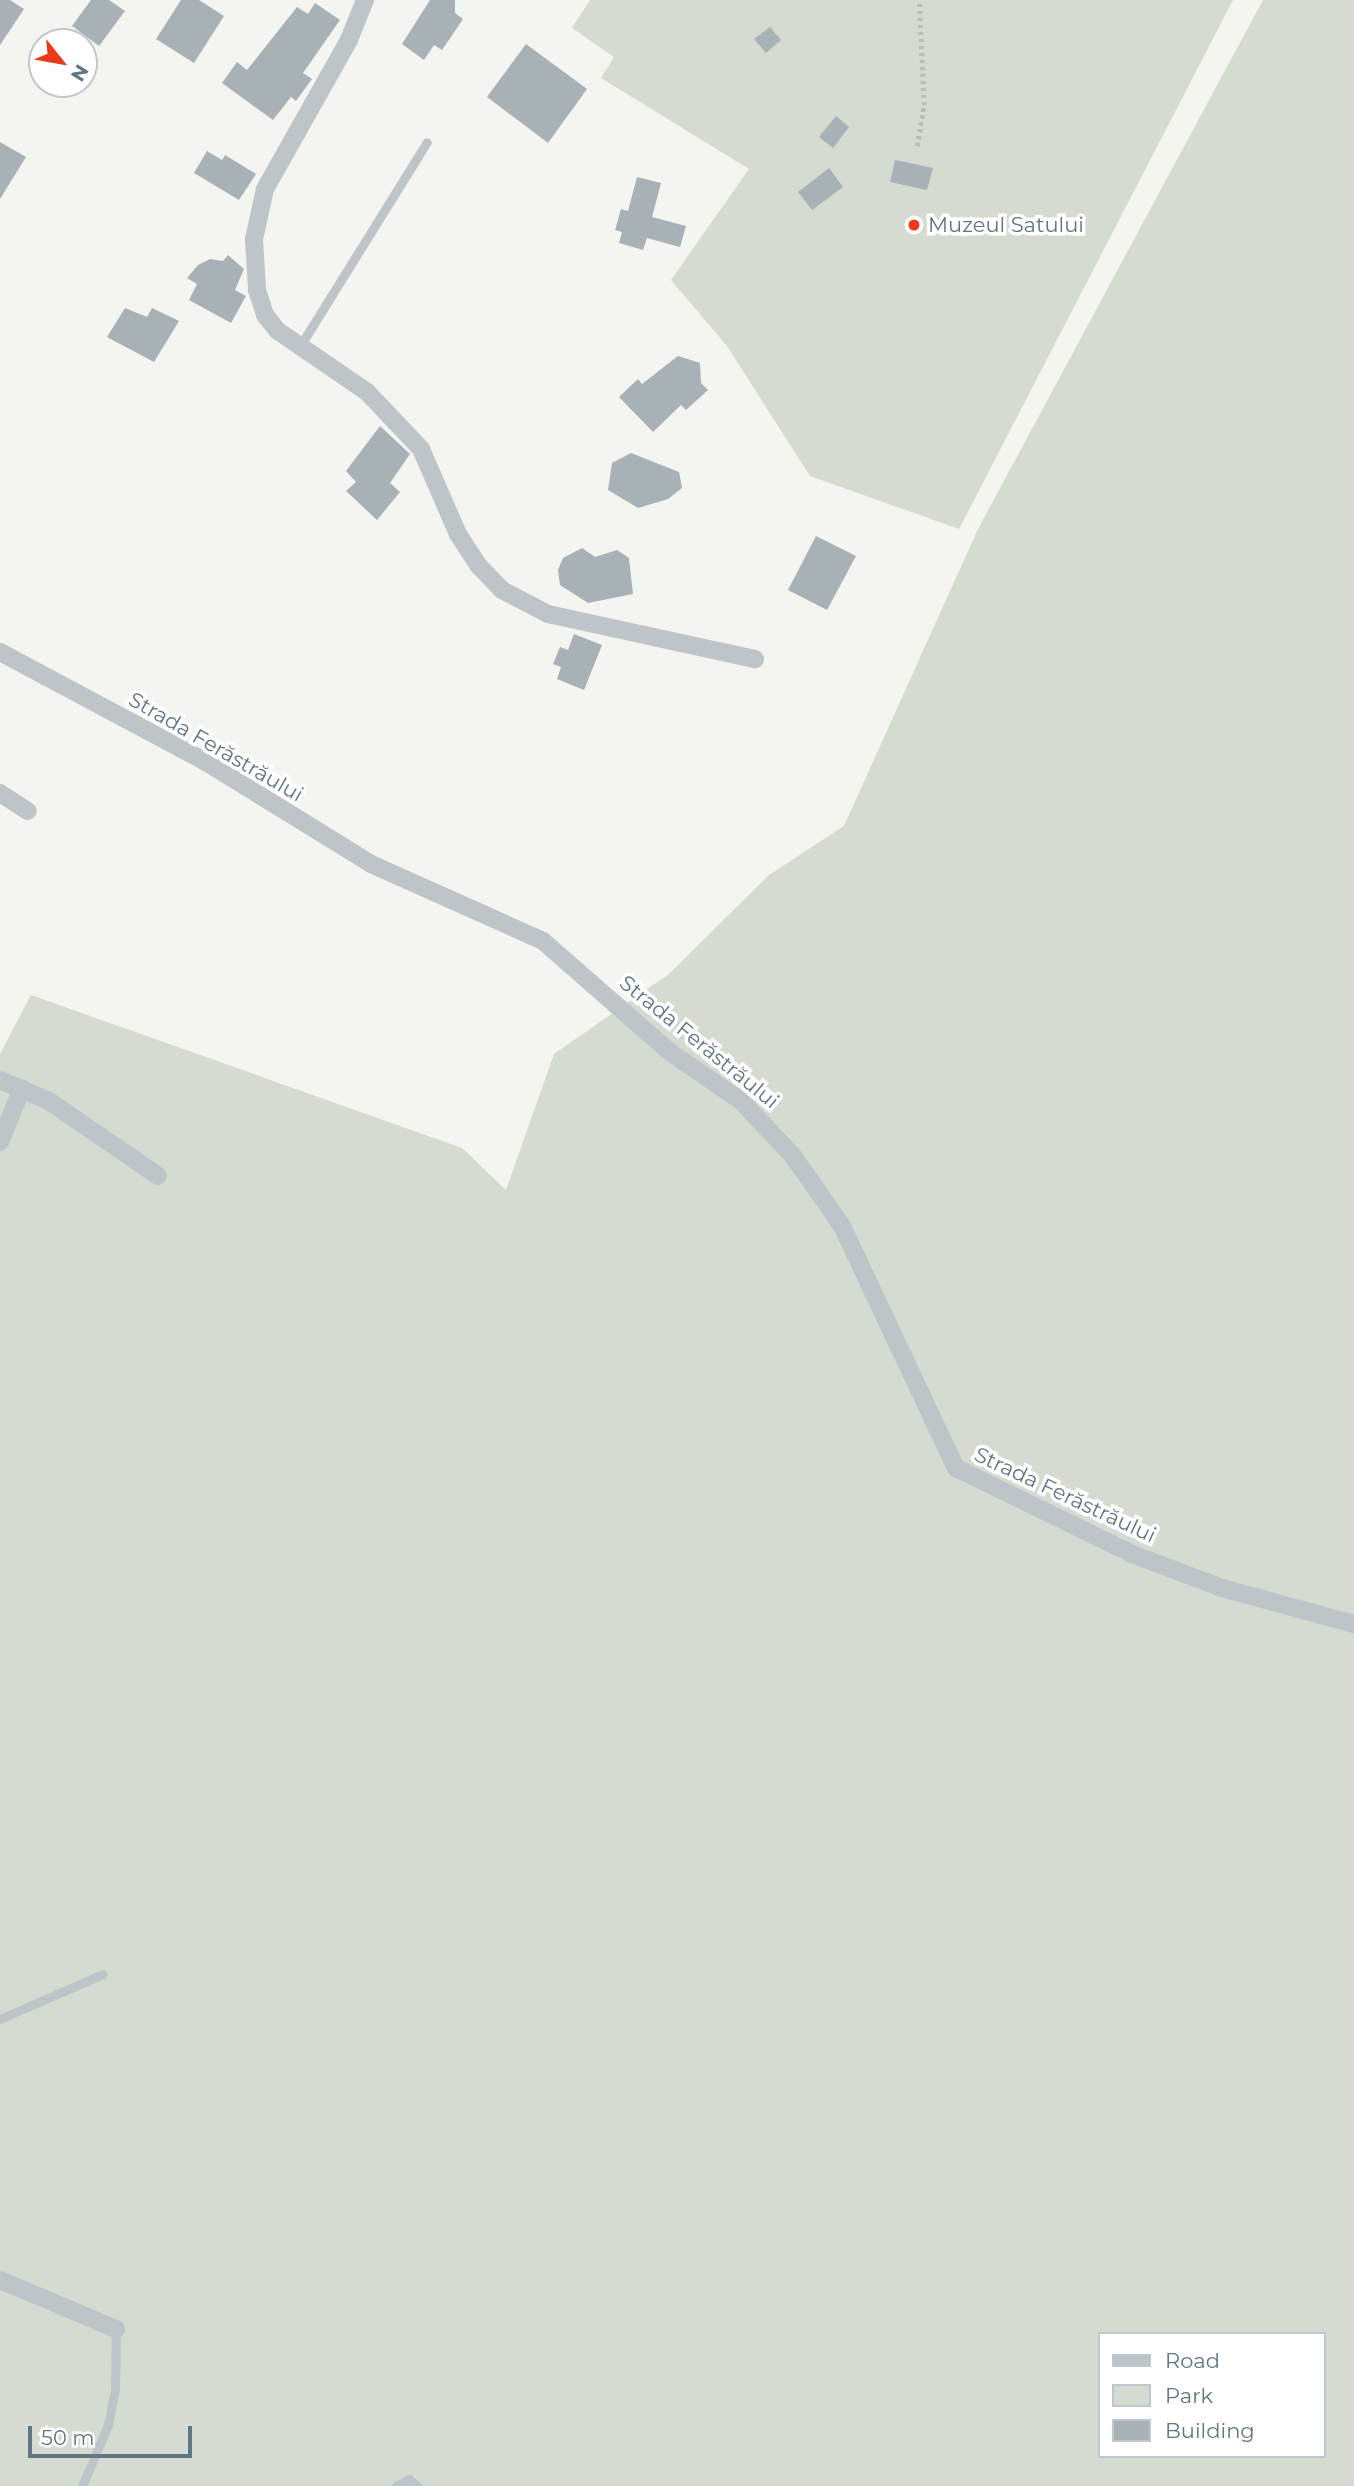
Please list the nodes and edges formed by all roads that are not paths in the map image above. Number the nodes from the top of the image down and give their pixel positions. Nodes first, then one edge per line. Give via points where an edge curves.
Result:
1 (365, 0) edge
2 (427, 142) dead end
3 (300, 346) junction
4 (0, 652) edge
5 (755, 659) dead end
6 (0, 793) edge
7 (28, 811) dead end
8 (0, 1080) edge
9 (22, 1088) junction
10 (0, 1142) edge
11 (158, 1176) dead end
12 (1354, 1624) edge
13 (103, 1974) dead end
14 (0, 2019) edge
15 (0, 2280) edge
16 (116, 2329) joint
17 (82, 2486) edge
18 (397, 2486) edge
19 (417, 2486) edge

1 - 3 street via 349,40 289,141 257,218 257,290 265,315
2 - 3 lane
3 - 5 street via 367,393 421,449 458,534 478,565 512,597 548,614
4 - 12 street, Strada Ferăstrăului via 206,762 371,864 543,941 670,1052 741,1101 793,1156 842,1226 956,1468 1132,1554 1235,1592
6 - 7 street
8 - 9 street
9 - 10 street
9 - 11 street
13 - 14 lane
15 - 16 street
16 - 17 lane via 115,2390 108,2425
18 - 19 lane via 409,2480

